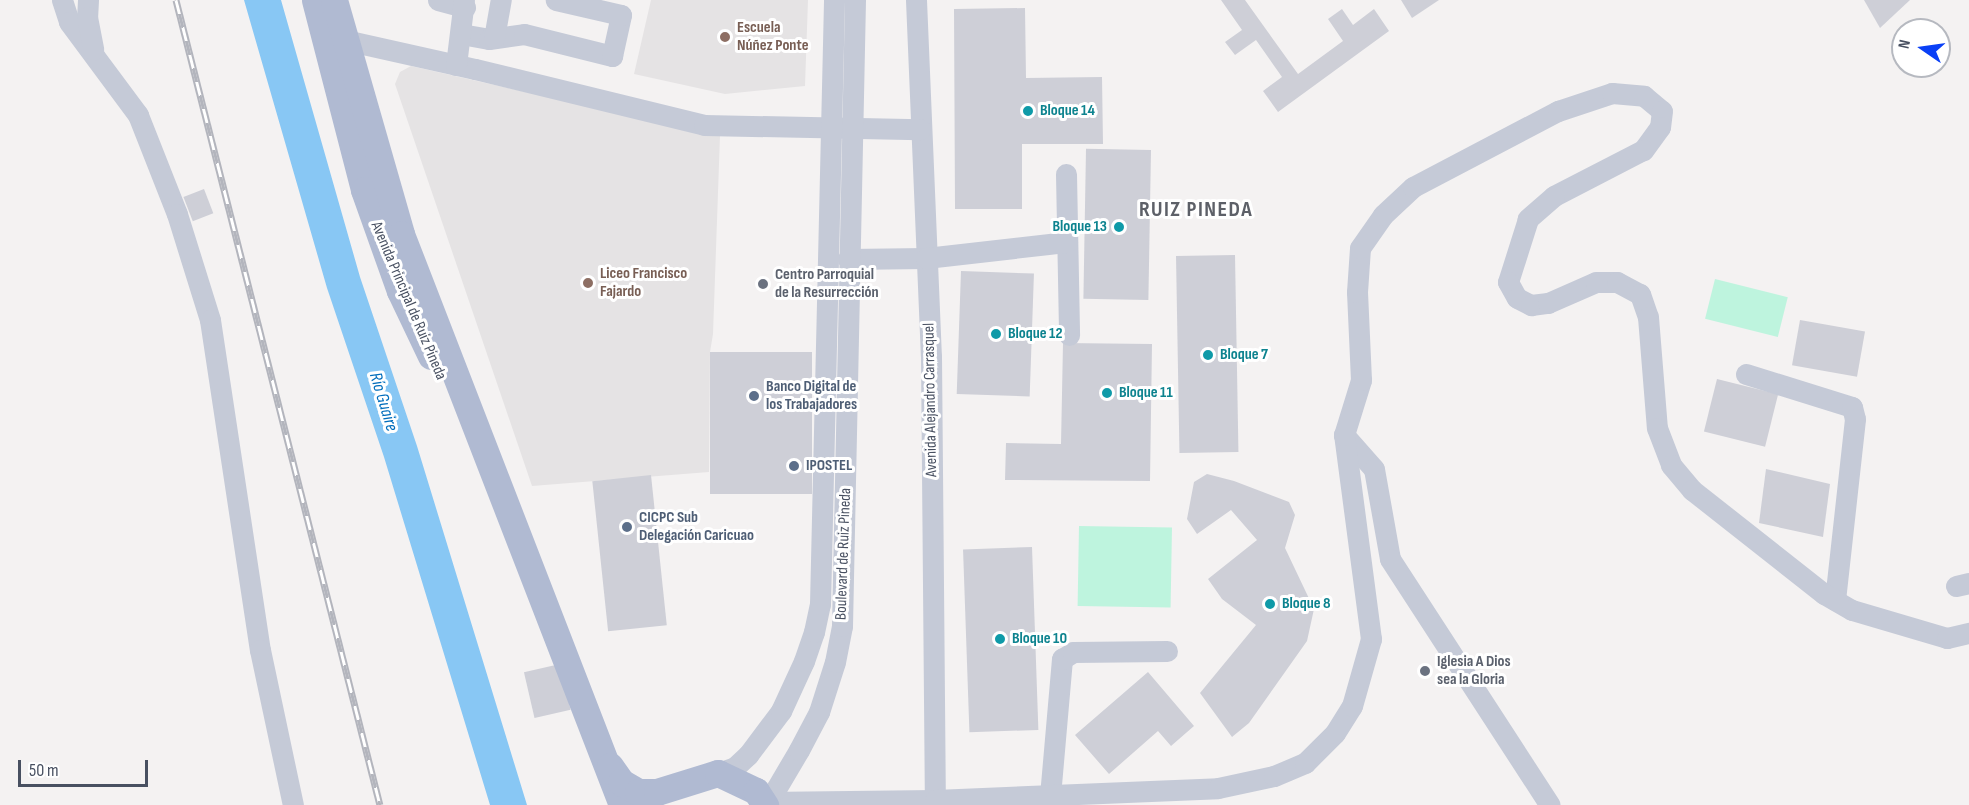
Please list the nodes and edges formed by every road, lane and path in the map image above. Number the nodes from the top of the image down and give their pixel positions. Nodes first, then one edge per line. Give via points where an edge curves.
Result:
1 (62, 0) edge
2 (88, 0) edge
3 (315, 0) edge
4 (334, 0) edge
5 (438, 0) edge
6 (501, 0) edge
7 (556, 0) edge
8 (834, 0) edge
9 (855, 0) edge
10 (916, 0) edge
11 (465, 4) edge
12 (461, 34) junction
13 (494, 38) junction
14 (335, 42) junction
15 (95, 58) junction
16 (456, 65) junction
17 (830, 128) junction
18 (852, 128) junction
19 (920, 129) junction
20 (1066, 174) dead end
21 (1067, 242) junction
22 (926, 258) junction
23 (848, 259) junction
24 (1069, 334) dead end
25 (1746, 374) dead end
26 (1344, 435) junction
27 (1835, 600) junction
28 (1969, 633) edge
29 (1167, 651) dead end
30 (601, 752) junction
31 (718, 773) junction
32 (671, 796) edge
33 (1050, 796) junction
34 (935, 801) junction
35 (764, 803) edge
36 (293, 805) edge
37 (622, 805) edge
38 (1550, 805) edge

1 - 15 street via 69,21
2 - 15 street via 87,17
3 - 14 main road, Avenida Principal de Ruiz Pineda
4 - 14 main road, Avenida Principal de Ruiz Pineda
5 - 11 street
6 - 13 street
7 - 13 street via 621,15 612,56 524,34
8 - 17 street, Boulevard de Ruiz Pineda
9 - 18 street, Boulevard de Ruiz Pineda
10 - 19 street, Avenida Alejandro Carrasquel
11 - 12 street
12 - 13 street
12 - 16 street
14 - 16 street
14 - 30 main road, Avenida Principal de Ruiz Pineda via 402,234
15 - 36 street via 138,115 177,214 210,320 260,650
16 - 17 street via 704,125
17 - 18 street
17 - 31 street, Boulevard de Ruiz Pineda via 820,604 804,661 781,711 748,755 735,767
18 - 19 street
18 - 23 street, Boulevard de Ruiz Pineda
19 - 22 street, Avenida Alejandro Carrasquel
20 - 21 street
21 - 22 street
21 - 24 street
22 - 23 street
22 - 34 street, Avenida Alejandro Carrasquel via 933,471
23 - 35 street, Boulevard de Ruiz Pineda via 842,626 819,712 800,750
25 - 27 street via 1852,407 1855,419
26 - 27 street via 1361,380 1357,292 1360,248 1383,215 1413,187 1558,111 1612,93 1644,96 1662,111 1660,127 1642,150 1554,196 1528,219 1508,282 1517,298 1531,305 1548,303 1596,282 1617,282 1640,294 1648,317 1657,428 1671,465 1692,490
26 - 33 street via 1371,639 1352,706 1335,733 1305,763 1274,776 1218,788
26 - 38 street via 1374,469 1390,559
27 - 28 street via 1852,610 1923,633 1947,638
29 - 33 street via 1073,652 1062,659
30 - 32 main road, Avenida Principal de Ruiz Pineda via 621,782 638,792
30 - 37 main road, Avenida Principal de Ruiz Pineda
31 - 32 main road, Avenida Principal de Ruiz Pineda
31 - 35 main road via 756,791
33 - 34 street
34 - 35 street

